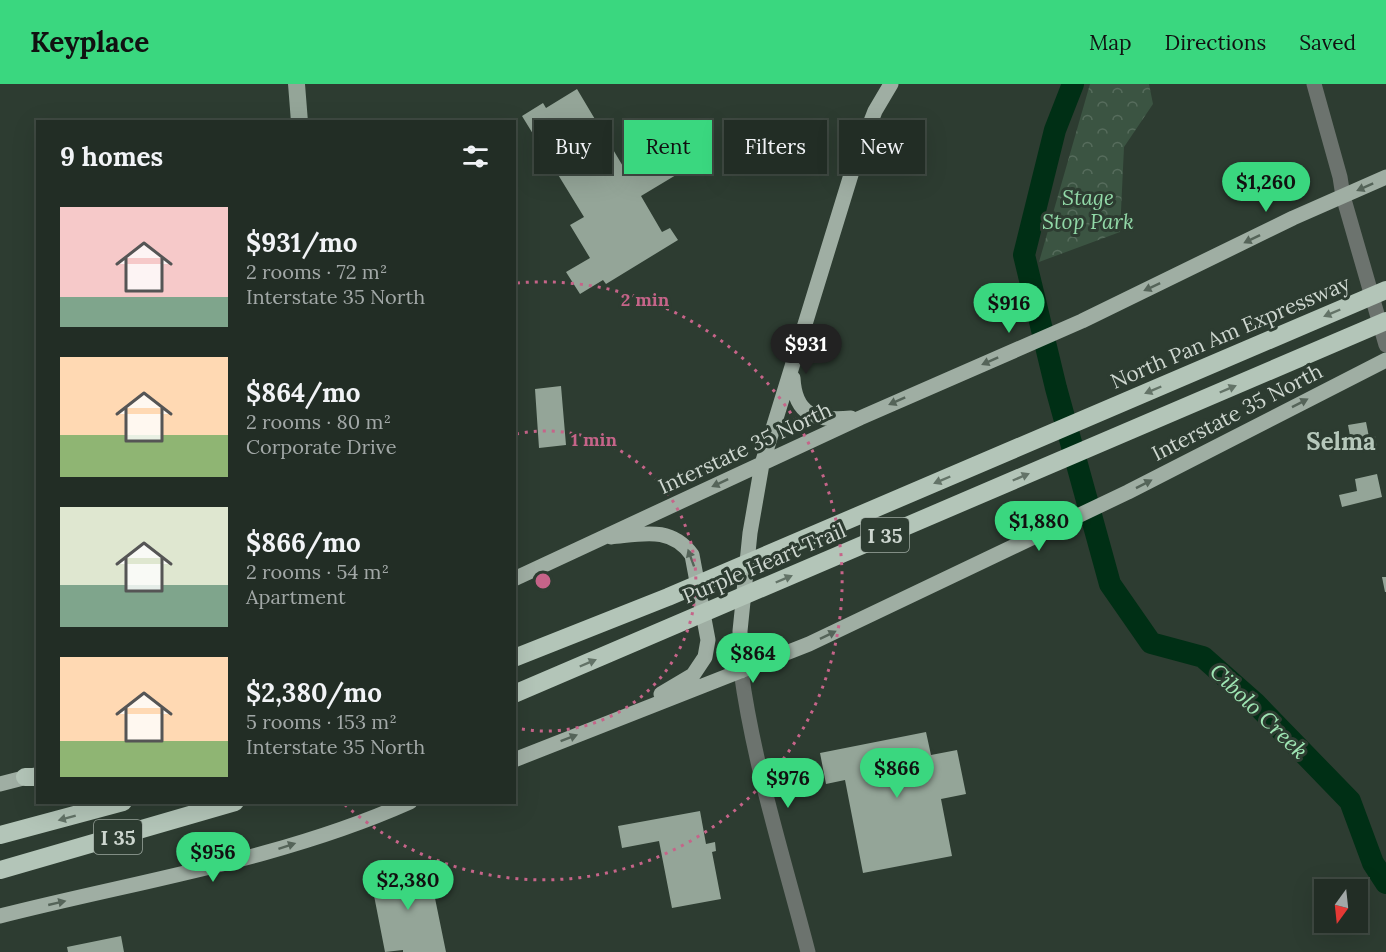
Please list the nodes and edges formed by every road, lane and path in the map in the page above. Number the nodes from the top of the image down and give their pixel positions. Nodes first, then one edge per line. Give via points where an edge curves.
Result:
1 (891, 84) edge
2 (1314, 84) edge
3 (1386, 177) edge
4 (1343, 196) junction
5 (1386, 290) edge
6 (1386, 321) edge
7 (1386, 345) edge
8 (1386, 360) edge
9 (792, 365) junction
10 (1092, 416) joint
11 (860, 418) junction
12 (762, 464) junction
13 (600, 538) junction
14 (516, 578) edge
15 (516, 657) edge
16 (741, 671) junction
17 (516, 693) edge
18 (622, 717) junction
19 (516, 759) edge
20 (33, 776) edge
21 (0, 784) edge
22 (116, 804) edge
23 (228, 804) edge
24 (405, 804) edge
25 (0, 835) edge
26 (6, 870) edge
27 (0, 916) edge
28 (808, 952) edge

1 - 9 main road via 875,111 854,165
2 - 4 street
3 -> 4 main road, Interstate 35 North
4 - 7 street
4 -> 11 main road, Interstate 35 North via 1082,321
5 -> 10 highway, North Pan Am Expressway / I 35
17 -> 6 highway, Purple Heart Trail / I 35
16 -> 8 main road, Interstate 35 North via 809,644 1128,492
9 - 11 main road via 794,396 802,408 816,417 832,420
9 - 12 main road
10 -> 15 highway, Purple Heart Trail / I 35 via 668,597
11 - 12 main road, Interstate 35 North
12 -> 13 main road, Interstate 35 North
12 - 16 main road via 740,631
13 - 14 main road, Interstate 35 North
18 -> 13 main road via 693,675 705,657 708,640 692,555 684,544 650,534
16 - 18 main road, Interstate 35 North
16 - 28 street via 758,760
19 -> 18 main road, Interstate 35 North
20 - 21 main road
22 -> 25 highway, I 35
23 - 26 highway, I 35
27 -> 24 main road via 274,850

